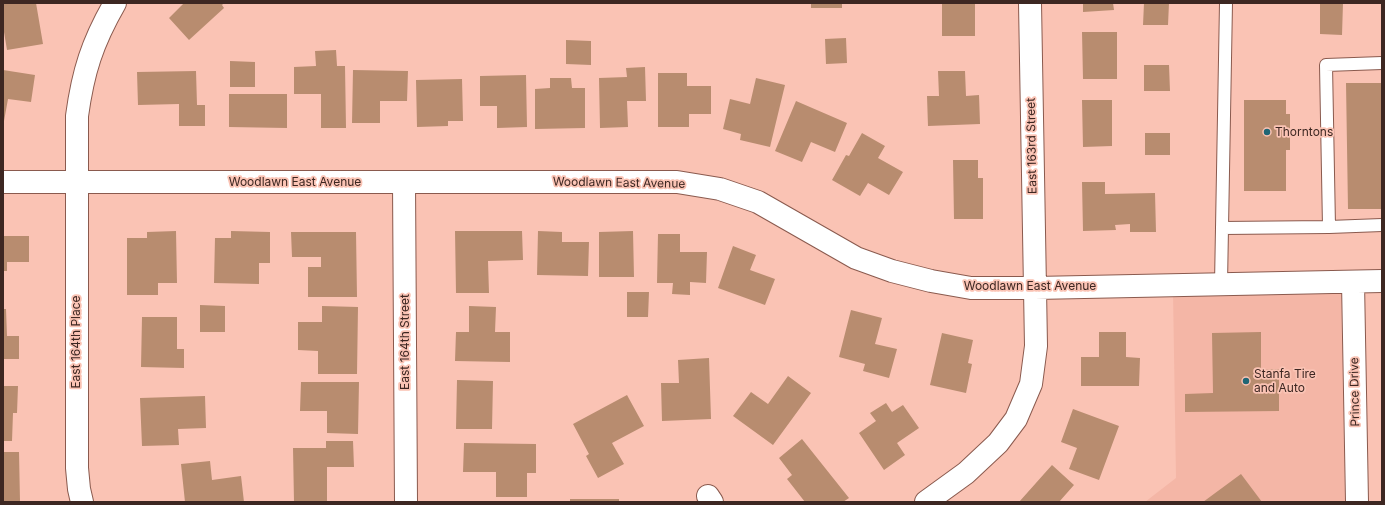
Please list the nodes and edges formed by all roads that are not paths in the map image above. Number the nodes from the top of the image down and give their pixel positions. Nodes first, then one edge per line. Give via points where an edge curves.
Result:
1 (115, 3) edge
2 (1030, 3) edge
3 (1226, 3) edge
4 (1382, 63) edge
5 (3, 182) edge
6 (76, 182) junction
7 (404, 182) junction
8 (1382, 225) edge
9 (1329, 227) junction
10 (1222, 228) junction
11 (1382, 281) edge
12 (1353, 282) junction
13 (1221, 284) junction
14 (1035, 288) junction
15 (82, 502) edge
16 (406, 502) edge
17 (926, 502) edge
18 (1356, 502) edge

1 - 6 street, East 164th Place via 102,26 81,85 77,116
2 - 14 street, East 163rd Street
3 - 10 lane
4 - 9 lane via 1326,65
5 - 6 street, Woodlawn East Avenue
6 - 7 street, Woodlawn East Avenue
6 - 15 street, East 164th Place via 77,468
7 - 14 street, Woodlawn East Avenue via 677,182 720,189 758,202 856,258 892,271 971,288
7 - 16 street, East 164th Street
8 - 9 lane
9 - 10 lane
10 - 13 lane
11 - 12 street, Woodlawn East Avenue
12 - 13 street, Woodlawn East Avenue
12 - 18 street, Prince Drive
13 - 14 street, Woodlawn East Avenue
14 - 17 street, East 163rd Street via 1036,346 1031,384 1016,419 998,443 966,473

